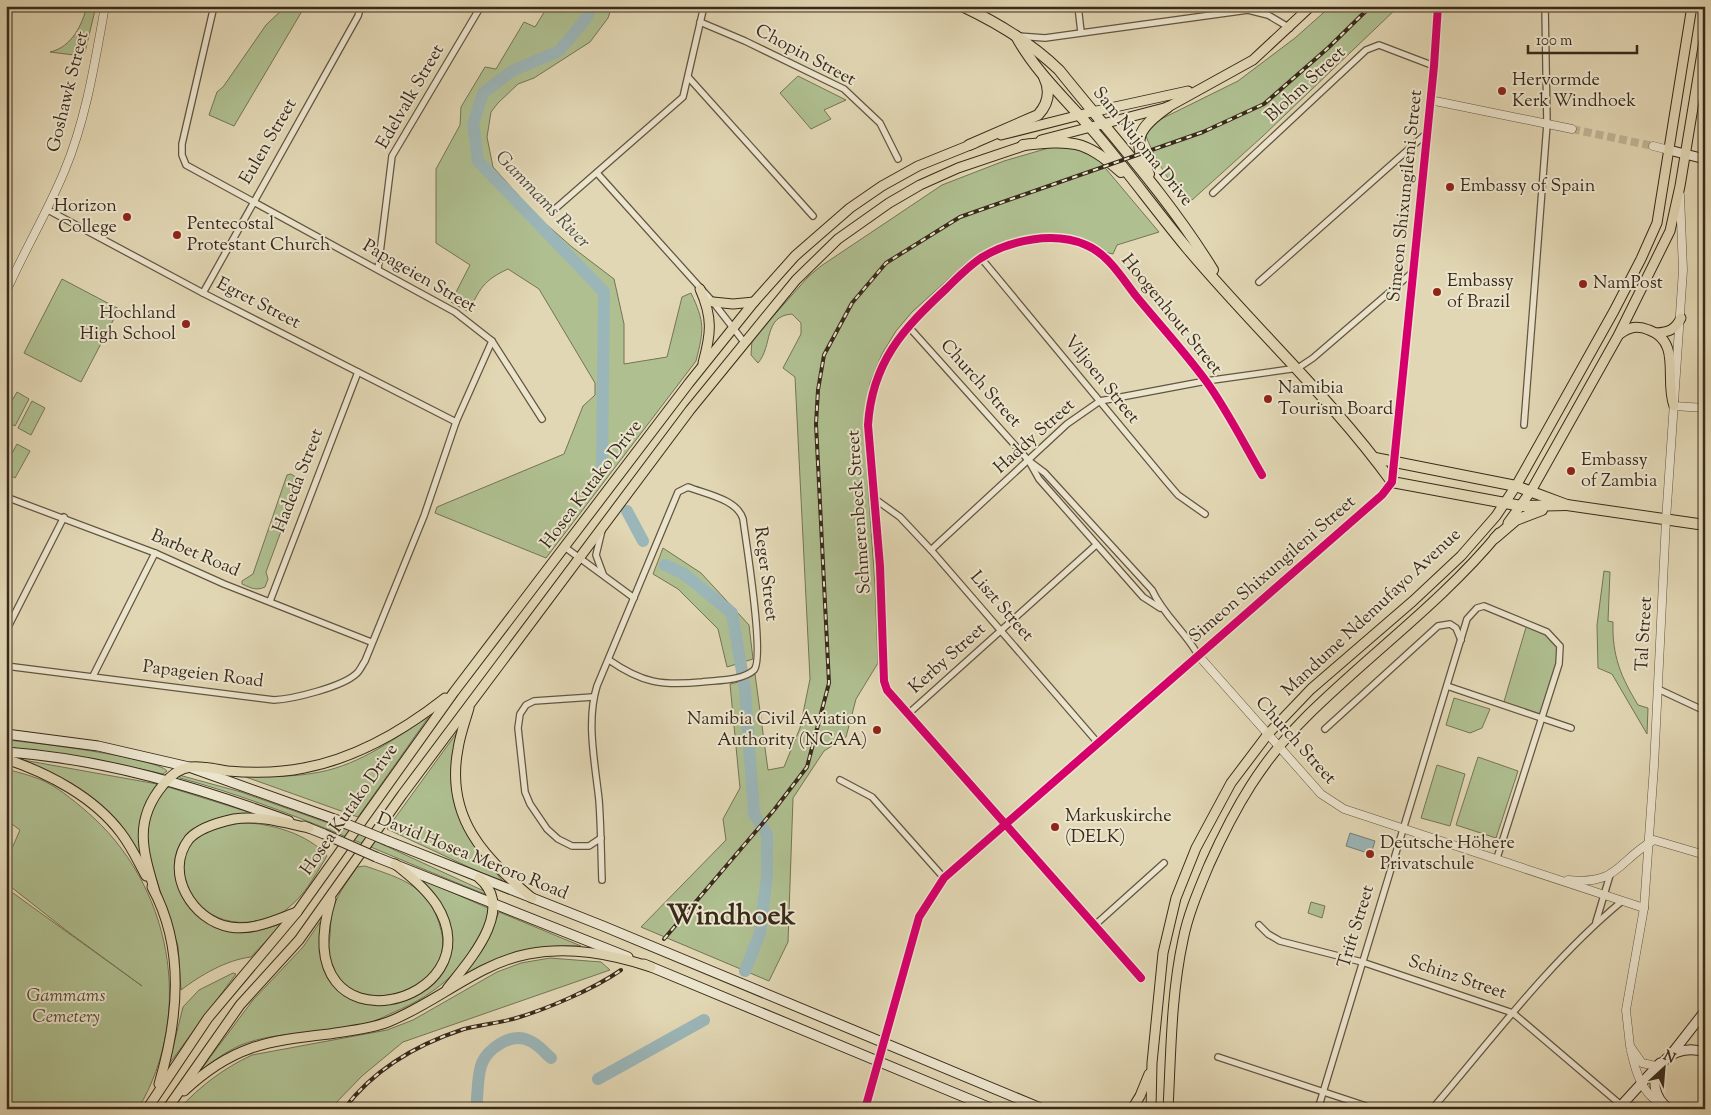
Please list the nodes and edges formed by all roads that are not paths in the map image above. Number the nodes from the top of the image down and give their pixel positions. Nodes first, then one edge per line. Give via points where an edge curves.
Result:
1 (104, 6) edge
2 (214, 6) edge
3 (361, 6) edge
4 (482, 6) edge
5 (704, 6) edge
6 (962, 6) edge
7 (1078, 6) edge
8 (1311, 6) edge
9 (1317, 6) edge
10 (1438, 6) edge
11 (1545, 6) edge
12 (1692, 6) edge
13 (1301, 17) junction
14 (700, 22) junction
15 (1290, 28) junction
16 (1081, 32) junction
17 (1705, 35) edge
18 (1016, 36) junction
19 (1434, 66) junction
20 (1040, 69) junction
21 (689, 78) junction
22 (1214, 82) junction
23 (1430, 100) junction
24 (1168, 107) junction
25 (1092, 112) junction
26 (1079, 115) junction
27 (1102, 123) junction
28 (1547, 124) junction
29 (1090, 127) junction
30 (1572, 129) tunnel mouth
31 (1427, 133) junction
32 (969, 145) junction
33 (1023, 145) junction
34 (1653, 146) tunnel mouth
35 (1669, 150) junction
36 (1685, 154) junction
37 (898, 159) dead end
38 (1705, 159) edge
39 (597, 173) junction
40 (1680, 186) junction
41 (1158, 191) junction
42 (1213, 193) dead end
43 (1147, 196) junction
44 (252, 203) junction
45 (555, 209) dead end
46 (48, 210) junction
47 (813, 216) dead end
48 (1101, 252) joint
49 (981, 258) junction
50 (378, 269) junction
51 (1414, 271) junction
52 (1259, 282) dead end
53 (700, 289) junction
54 (6, 292) edge
55 (1227, 292) junction
56 (202, 293) junction
57 (713, 302) junction
58 (754, 302) junction
59 (1680, 318) junction
60 (908, 326) junction
61 (734, 328) junction
62 (1656, 332) junction
63 (1618, 336) junction
64 (492, 341) junction
65 (744, 342) junction
66 (702, 366) junction
67 (1298, 368) junction
68 (358, 372) junction
69 (1206, 381) junction
70 (1100, 401) junction
71 (1674, 406) junction
72 (1705, 408) edge
73 (542, 418) dead end
74 (456, 422) junction
75 (1524, 425) dead end
76 (1375, 458) junction
77 (1029, 461) junction
78 (1395, 462) junction
79 (1262, 475) dead end
80 (1392, 482) junction
81 (1516, 486) junction
82 (1531, 491) junction
83 (6, 497) edge
84 (875, 500) junction
85 (1506, 503) junction
86 (1521, 506) junction
87 (1562, 506) junction
88 (1205, 514) dead end
89 (64, 517) junction
90 (1666, 520) junction
91 (1705, 525) edge
92 (603, 526) junction
93 (1495, 538) junction
94 (1096, 545) junction
95 (566, 548) junction
96 (931, 550) junction
97 (155, 553) junction
98 (579, 558) junction
99 (604, 576) junction
100 (634, 598) junction
101 (270, 601) junction
102 (1160, 608) junction
103 (6, 631) edge
104 (1002, 631) junction
105 (1461, 640) junction
106 (370, 642) junction
107 (1198, 656) junction
108 (608, 660) junction
109 (6, 666) edge
110 (93, 676) junction
111 (1447, 686) junction
112 (1658, 689) junction
113 (454, 692) junction
114 (593, 697) junction
115 (471, 703) junction
116 (1705, 711) edge
117 (908, 714) junction
118 (1542, 718) junction
119 (1571, 728) dead end
120 (1325, 729) dead end
121 (6, 734) edge
122 (1268, 734) junction
123 (1098, 742) junction
124 (1279, 746) junction
125 (6, 752) edge
126 (6, 760) edge
127 (189, 767) junction
128 (167, 780) junction
129 (840, 780) dead end
130 (1006, 826) junction
131 (1404, 827) junction
132 (310, 828) junction
133 (601, 838) junction
134 (1648, 843) junction
135 (1705, 856) edge
136 (1497, 858) junction
137 (1164, 863) dead end
138 (395, 864) junction
139 (1610, 875) junction
140 (479, 878) junction
141 (944, 878) junction
142 (1558, 879) junction
143 (602, 880) dead end
144 (333, 889) junction
145 (155, 892) junction
146 (1604, 897) junction
147 (532, 898) junction
148 (1621, 902) junction
149 (494, 903) junction
150 (1644, 908) junction
151 (297, 912) junction
152 (1596, 922) junction
153 (1094, 925) junction
154 (1259, 925) dead end
155 (1362, 962) junction
156 (651, 967) junction
157 (1141, 978) dead end
158 (444, 993) junction
159 (1514, 1013) junction
160 (1704, 1014) edge
161 (884, 1043) junction
162 (1630, 1046) junction
163 (1705, 1052) edge
164 (1670, 1055) junction
165 (1218, 1058) dead end
166 (878, 1062) junction
167 (1152, 1063) junction
168 (1656, 1066) junction
169 (1640, 1082) junction
170 (157, 1091) junction
171 (1323, 1091) junction
172 (168, 1107) edge
173 (1619, 1107) edge
174 (1639, 1108) edge
175 (1664, 1108) edge
176 (147, 1109) edge
177 (865, 1109) edge
178 (993, 1109) edge
179 (1043, 1109) edge
180 (1132, 1109) edge
181 (1151, 1109) edge
182 (1168, 1109) edge
183 (1318, 1109) edge
184 (1375, 1109) edge
185 (1432, 1109) edge

1 - 46 street, Goshawk Street via 81,123
2 - 44 street, Papageien Street via 182,155 190,169
3 - 44 street, Eulen Street
4 - 50 street, Edelvalk Street via 392,156
5 - 14 street
6 - 18 highway, Sam Nujoma Drive
7 - 16 street
8 - 13 main road, Hosea Kutako Drive
9 - 13 main road, Hosea Kutako Drive
10 - 19 street, Simeon Shixungileni Street
11 - 28 street
12 - 35 main road, Mandume Ndemufayo Avenue
13 - 15 main road, Hosea Kutako Drive
14 - 21 street
14 - 37 street, Chopin Street via 844,89 880,123
15 - 16 street via 1268,15 1248,10
15 - 22 main road, Hosea Kutako Drive via 1252,60
16 - 18 street via 1045,38
17 - 36 main road, Mandume Ndemufayo Avenue
18 - 20 highway, Sam Nujoma Drive
18 - 25 highway, Sam Nujoma Drive via 1059,70
19 - 23 street, Simeon Shixungileni Street
19 - 42 street, Blohm Street via 1379,45 1366,50
20 - 26 highway, Sam Nujoma Drive
20 - 32 highway via 1048,91 1044,108 1038,115
21 - 39 street via 683,97 677,104
21 - 47 street
22 - 24 main road, Hosea Kutako Drive
22 - 25 main road, Hosea Kutako Drive via 1178,95
23 - 28 street
23 - 31 street, Simeon Shixungileni Street
24 - 27 main road, Hosea Kutako Drive
24 - 41 highway via 1148,121 1139,144
25 - 26 main road, Hosea Kutako Drive
25 - 27 highway, Sam Nujoma Drive
26 - 29 highway, Sam Nujoma Drive
26 - 32 main road, Hosea Kutako Drive
27 - 29 main road, Hosea Kutako Drive
27 - 41 highway, Sam Nujoma Drive
28 - 30 street
28 - 75 street
29 - 33 main road, Hosea Kutako Drive
29 - 43 highway, Sam Nujoma Drive
31 - 51 street, Simeon Shixungileni Street
31 - 52 street
32 - 58 main road, Hosea Kutako Drive via 918,166 850,208 795,256
33 - 43 highway via 1065,141 1087,147 1100,153
33 - 65 main road, Hosea Kutako Drive via 920,185 860,223 796,280
34 - 35 street
35 - 36 main road
35 - 81 main road, Mandume Ndemufayo Avenue via 1657,222 1641,259
36 - 38 main road
36 - 40 main road, Mandume Ndemufayo Avenue
39 - 45 street
39 - 53 street
40 - 59 street, Tal Street via 1683,270
40 - 63 main road, Mandume Ndemufayo Avenue via 1670,231
41 - 55 highway, Sam Nujoma Drive via 1189,231
43 - 55 highway, Sam Nujoma Drive via 1187,248
44 - 50 street, Papageien Street
44 - 56 street, Eulen Street
46 - 54 street, Goshawk Street
46 - 56 street, Egret Street
48 - 49 street, Schmerenbeck Street via 1073,240 1049,239 1012,243
48 - 69 street, Hoogenhout Street
49 - 60 street, Schmerenbeck Street
49 - 70 street, Viljoen Street
50 - 64 street, Papageien Street via 455,312
51 - 67 street
51 - 78 street, Simeon Shixungileni Street
53 - 57 street
53 - 66 main road via 710,329
55 - 67 highway, Sam Nujoma Drive
56 - 68 street, Egret Street
57 - 58 main road
57 - 61 street
58 - 61 main road, Hosea Kutako Drive
59 - 62 main road via 1670,331
59 - 71 street, Tal Street
60 - 77 street, Church Street
60 - 84 street, Schmerenbeck Street via 879,371 870,404 869,444
61 - 65 street
61 - 66 main road, Hosea Kutako Drive
62 - 63 main road via 1636,327 1628,328
62 - 71 main road via 1665,340 1670,353
63 - 82 main road, Mandume Ndemufayo Avenue
64 - 73 street, Papageien Street
64 - 74 street
65 - 92 main road, Hosea Kutako Drive
66 - 95 main road, Hosea Kutako Drive
67 - 69 street, Haddy Street
67 - 76 highway, Sam Nujoma Drive
68 - 74 street, Egret Street
68 - 101 street, Hadeda Street
69 - 70 street, Haddy Street
69 - 79 street, Hoogenhout Street
70 - 77 street, Haddy Street via 1067,424
70 - 88 street, Viljoen Street via 1178,495
71 - 72 street
71 - 90 street, Tal Street
74 - 106 street via 424,516
76 - 78 highway
76 - 80 highway, Sam Nujoma Drive
77 - 94 street, Church Street via 1039,479
77 - 96 street, Haddy Street
77 - 102 street, Church Street via 1045,473 1152,590
78 - 80 street, Simeon Shixungileni Street
78 - 81 highway
80 - 85 highway
80 - 107 street, Simeon Shixungileni Street via 1382,496
81 - 82 highway
81 - 85 main road, Mandume Ndemufayo Avenue
82 - 86 main road, Mandume Ndemufayo Avenue
82 - 87 highway
83 - 89 street, Barbet Road
84 - 96 street, Liszt Street via 900,517
84 - 117 street, Schmerenbeck Street via 884,681
85 - 86 highway
85 - 122 main road, Mandume Ndemufayo Avenue via 1461,556 1312,689
86 - 87 highway
86 - 93 main road, Mandume Ndemufayo Avenue
87 - 90 highway
87 - 93 highway via 1525,515
89 - 97 street, Barbet Road
89 - 103 street
90 - 91 highway
90 - 112 street, Tal Street
92 - 98 main road, Hosea Kutako Drive
92 - 99 street via 596,555
93 - 124 main road, Mandume Ndemufayo Avenue via 1439,598 1308,715
94 - 102 street, Church Street via 1143,596
94 - 104 street, Kerby Street
95 - 98 street
95 - 113 main road, Hosea Kutako Drive
96 - 104 street, Liszt Street
97 - 101 street, Barbet Road
97 - 110 street
98 - 99 street
98 - 115 main road, Hosea Kutako Drive
99 - 100 street
100 - 108 street, Reger Street
100 - 108 street, Reger Street via 680,490 688,487 732,504 743,519 758,639 758,664 746,675 730,679 671,685 632,677
101 - 106 street, Barbet Road
102 - 107 street, Church Street
104 - 117 street, Kerby Street
104 - 123 street, Liszt Street
105 - 111 street, Trift Street
105 - 118 street, Trift Street via 1472,612 1484,606 1552,636 1560,646 1560,656
105 - 120 street via 1456,628 1450,624 1438,626
106 - 110 street, Papageien Road via 365,661 357,674 344,682 284,700
107 - 122 street, Church Street
107 - 123 street, Simeon Shixungileni Street
108 - 114 street, Reger Street
109 - 110 street, Papageien Road
111 - 118 street
111 - 131 street, Trift Street
112 - 116 street
112 - 134 street, Tal Street
113 - 127 main road via 389,737 321,764 253,772
113 - 151 main road, Hosea Kutako Drive
114 - 133 street, Reger Street
114 - 133 street via 534,701 526,705 520,714 518,728 525,792 538,818 558,839 572,846 589,846
115 - 144 main road, Hosea Kutako Drive
115 - 147 main road via 456,764 457,792 463,816 487,857
117 - 130 street, Schmerenbeck Street
118 - 119 street
118 - 136 street
121 - 127 main road, David Hosea Meroro Road via 98,746
122 - 124 street, Church Street
122 - 167 main road, Mandume Ndemufayo Avenue via 1218,805 1191,858 1176,898 1163,953
123 - 130 street, Simeon Shixungileni Street
124 - 131 street, Church Street via 1331,803
124 - 182 main road, Mandume Ndemufayo Avenue via 1239,802 1193,903 1175,984
125 - 128 main road, David Hosea Meroro Road via 88,761
126 - 145 main road via 50,777 99,812 124,838
127 - 128 main road
127 - 140 main road, David Hosea Meroro Road, bridge via 337,820
128 - 132 main road, David Hosea Meroro Road
128 - 145 main road via 154,796 143,823 144,854
129 - 141 street via 872,797
130 - 141 street, Simeon Shixungileni Street
130 - 153 street, Schmerenbeck Street
131 - 136 street, Church Street
131 - 155 street, Trift Street
132 - 138 main road, David Hosea Meroro Road, bridge
132 - 151 main road via 263,819 234,819 197,833 190,839 182,857 180,875 186,897 214,922 230,927 251,927
133 - 143 street, Reger Street
134 - 135 street via 1654,840
134 - 139 street, Church Street
134 - 150 street, Tal Street
136 - 142 street, Church Street
137 - 153 street
138 - 144 main road via 422,887 436,905 445,930 446,944 443,960 428,984 403,997 377,1002 365,1000 347,992 331,976 323,950 323,936
138 - 149 main road, David Hosea Meroro Road
139 - 142 street, Church Street via 1590,882
139 - 146 street
140 - 147 main road, David Hosea Meroro Road
140 - 149 main road via 492,892
141 - 161 street, Simeon Shixungileni Street via 919,917
142 - 146 street, Church Street
144 - 172 main road, Hosea Kutako Drive via 300,940 240,1005
145 - 170 main road via 173,949 177,1000 168,1054
146 - 148 street, Church Street
146 - 152 street
147 - 161 main road, David Hosea Meroro Road
148 - 150 street, Church Street
148 - 152 street
149 - 156 main road, David Hosea Meroro Road
149 - 158 main road via 490,923 477,952
150 - 162 street, Tal Street via 1626,1010
151 - 170 main road, Hosea Kutako Drive via 208,1018
152 - 159 street
153 - 157 street, Schmerenbeck Street
154 - 155 street, Schinz Street via 1280,940
155 - 159 street, Schinz Street
155 - 171 street, Trift Street
156 - 158 main road via 590,952 545,952 510,959
156 - 166 main road, David Hosea Meroro Road
158 - 172 main road via 384,1024 259,1044 203,1074
159 - 173 street, Schinz Street
159 - 185 street
160 - 164 main road
161 - 166 street
161 - 179 main road, David Hosea Meroro Road
162 - 168 street via 1642,1062
162 - 169 street, Tal Street
163 - 164 main road via 1683,1049
164 - 168 main road
164 - 175 main road via 1656,1076
165 - 171 street
166 - 177 street
166 - 178 main road, David Hosea Meroro Road
167 - 180 main road
167 - 181 main road, Mandume Ndemufayo Avenue
168 - 169 main road
169 - 173 main road
169 - 175 street
170 - 176 main road, Hosea Kutako Drive
171 - 183 street, Trift Street
171 - 184 street
173 - 174 street
174 - 175 main road

